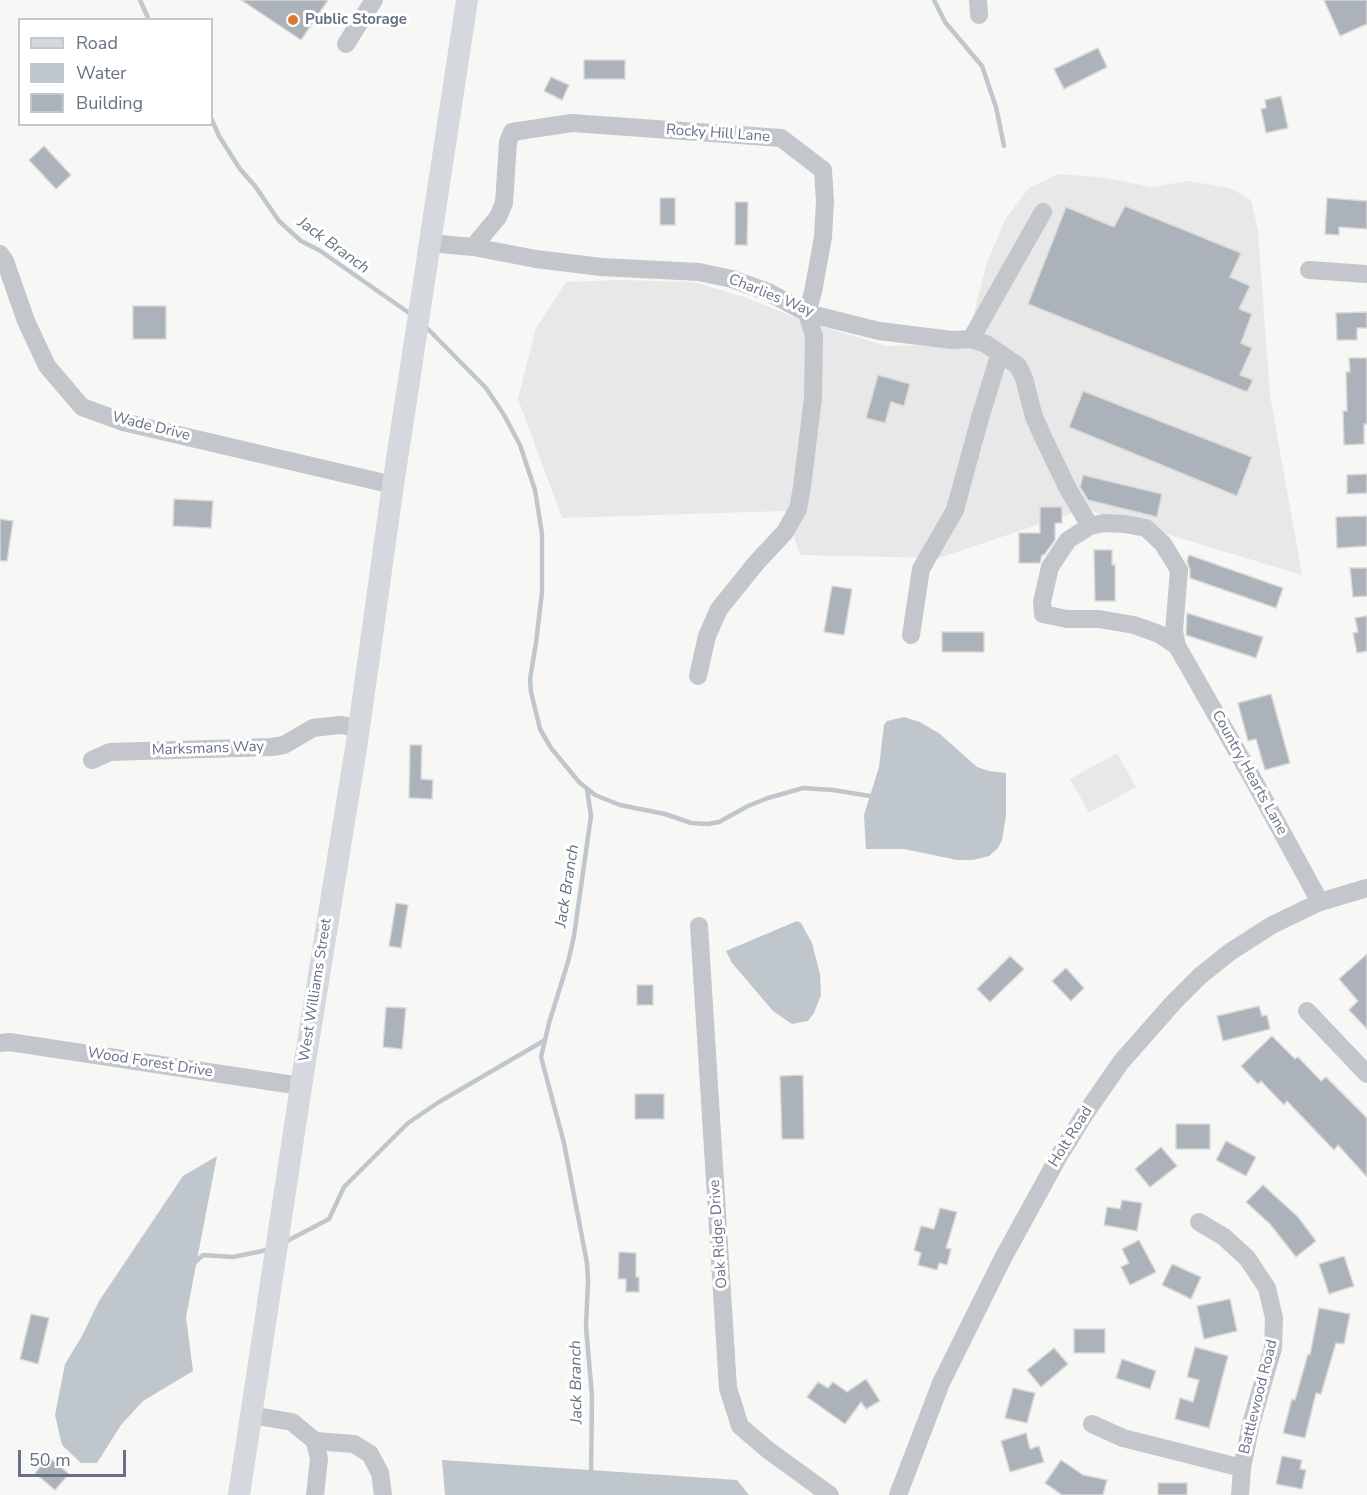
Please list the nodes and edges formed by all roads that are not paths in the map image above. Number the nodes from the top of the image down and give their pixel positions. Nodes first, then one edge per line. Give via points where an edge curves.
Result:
1 (374, 0) edge
2 (467, 0) edge
3 (346, 44) dead end
4 (1042, 212) dead end
5 (430, 243) junction
6 (473, 247) junction
7 (0, 254) edge
8 (1309, 270) dead end
9 (1367, 274) edge
10 (807, 313) junction
11 (971, 339) junction
12 (1000, 353) junction
13 (393, 485) junction
14 (1090, 526) junction
15 (911, 635) dead end
16 (1177, 646) junction
17 (698, 676) dead end
18 (357, 727) junction
19 (92, 760) dead end
20 (1367, 888) edge
21 (1320, 902) junction
22 (699, 926) dead end
23 (1307, 1011) dead end
24 (0, 1043) edge
25 (1367, 1074) edge
26 (301, 1086) junction
27 (1198, 1222) dead end
28 (251, 1415) junction
29 (1092, 1424) dead end
30 (315, 1441) junction
31 (1242, 1468) junction
32 (239, 1495) edge
33 (315, 1495) edge
34 (383, 1495) edge
35 (831, 1495) edge
36 (898, 1495) edge
37 (1240, 1495) edge

1 - 3 street
2 - 5 main road, West Williams Street
4 - 11 street
5 - 6 street, Charlies Way
5 - 13 main road, West Williams Street
6 - 10 street, Charlies Way via 601,267 710,274 768,292
6 - 10 street, Rocky Hill Lane via 498,217 504,202 508,142 513,132 572,123 781,138 824,170 823,237
7 - 13 street, Wade Drive via 47,366 82,407 123,422
8 - 9 street
10 - 11 street, Charlies Way via 879,331
10 - 17 street, Rocky Hill Lane via 814,336 813,398 798,509 785,532 719,609 707,636
11 - 12 street, Charlies Way
12 - 14 street, Charlies Way via 1018,366 1038,427
12 - 15 street via 955,510 921,569
13 - 18 main road, West Williams Street
14 - 16 street via 1104,523 1146,528 1163,544 1179,570 1174,631
14 - 16 street via 1068,540 1050,567 1043,614 1134,625
16 - 21 street, Country Hearts Lane
18 - 19 street, Marksmans Way via 313,728 284,745 272,747 110,752
18 - 26 main road, West Williams Street
20 - 21 street, Holt Road
21 - 36 street, Holt Road via 1272,925 1200,976 1121,1062 1059,1156 998,1268 941,1383
22 - 35 street, Oak Ridge Drive via 728,1388 740,1426
23 - 25 street
24 - 26 street, Wood Forest Drive
26 - 28 main road, West Williams Street
27 - 31 street, Battlewood Road via 1224,1237 1247,1258 1267,1288 1272,1304 1273,1348
28 - 30 street via 292,1422
28 - 32 main road, West Williams Street
29 - 31 street via 1123,1438
30 - 33 street via 319,1459
30 - 34 street via 354,1444 370,1454 380,1473
31 - 37 street, Battlewood Road

